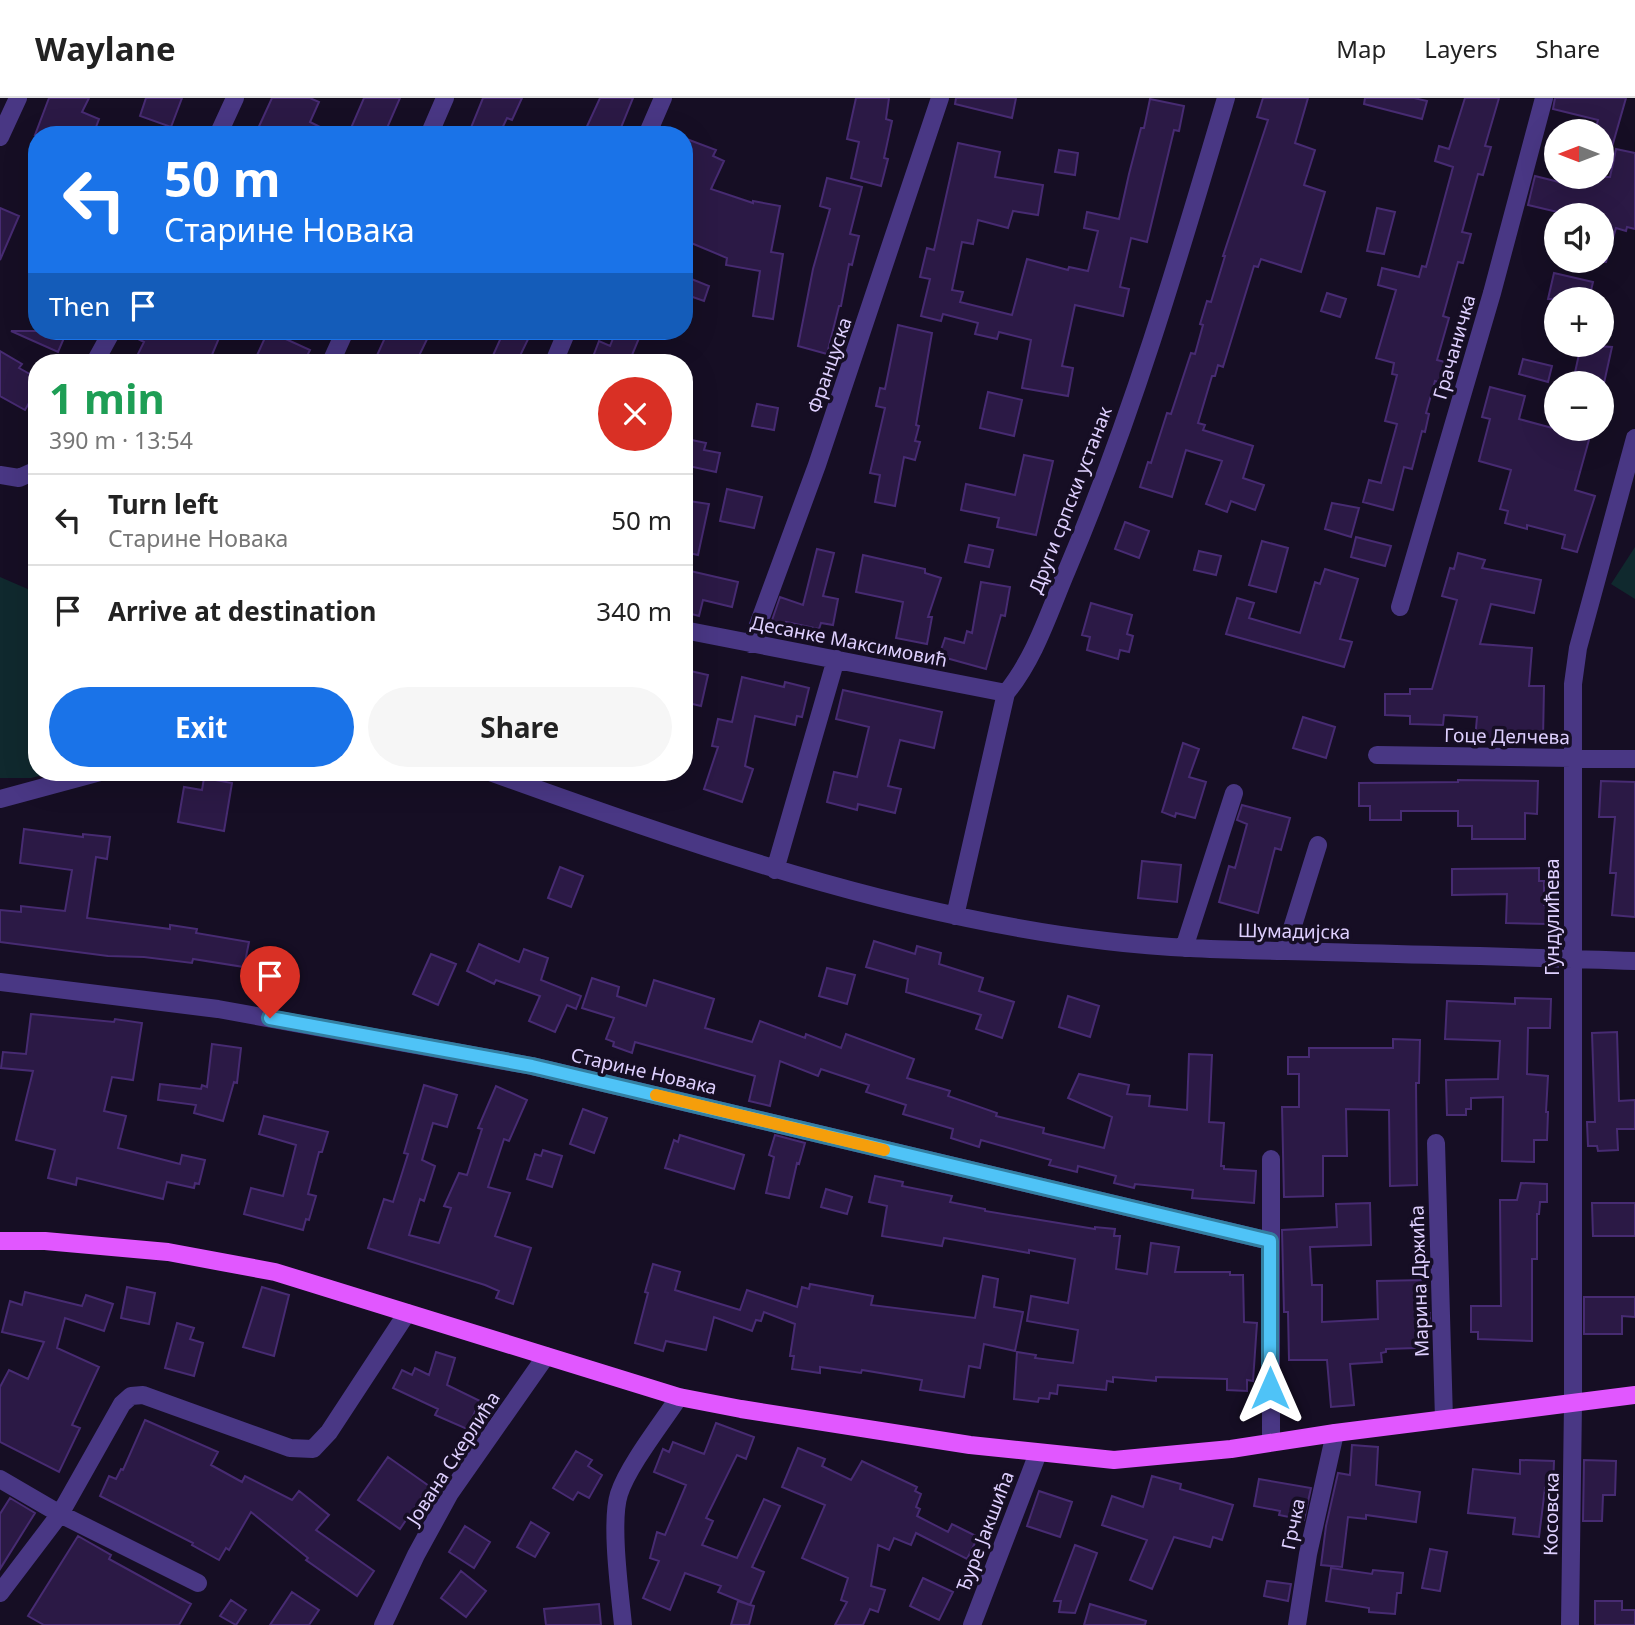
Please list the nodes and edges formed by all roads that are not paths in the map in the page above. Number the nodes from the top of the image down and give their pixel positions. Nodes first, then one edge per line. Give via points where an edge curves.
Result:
1 (18, 98) edge
2 (235, 98) edge
3 (445, 98) edge
4 (663, 98) edge
5 (940, 98) edge
6 (1226, 98) edge
7 (1544, 98) edge
8 (222, 126) edge
9 (433, 126) edge
10 (652, 126) edge
11 (0, 136) edge
12 (1635, 438) edge
13 (28, 474) edge
14 (0, 475) edge
15 (1400, 607) dead end
16 (693, 632) edge
17 (751, 644) junction
18 (836, 659) junction
19 (1006, 693) junction
20 (1377, 755) dead end
21 (1573, 759) junction
22 (1635, 759) edge
23 (67, 781) edge
24 (515, 781) edge
25 (1234, 793) dead end
26 (0, 799) edge
27 (1318, 845) dead end
28 (775, 870) junction
29 (955, 916) junction
30 (1184, 948) junction
31 (1285, 951) junction
32 (1574, 958) junction
33 (1635, 961) edge
34 (0, 982) edge
35 (1436, 1143) dead end
36 (1270, 1159) dead end
37 (0, 1241) edge
38 (1270, 1241) junction
39 (407, 1313) junction
40 (546, 1356) junction
41 (1635, 1395) edge
42 (680, 1397) junction
43 (1573, 1403) junction
44 (1444, 1419) junction
45 (1335, 1433) junction
46 (1271, 1442) junction
47 (1038, 1453) junction
48 (0, 1479) edge
49 (60, 1514) junction
50 (198, 1583) dead end
51 (0, 1593) edge
52 (383, 1625) edge
53 (623, 1625) edge
54 (972, 1625) edge
55 (1297, 1625) edge
56 (1570, 1625) edge

1 - 11 street
2 - 8 street
3 - 9 street
4 - 10 street
5 - 17 street, Француска via 817,465
6 - 19 street, Други српски устанак via 1150,347 1082,534 1027,663
7 - 15 street, Грачаничка
12 - 21 street, Гундулићева via 1577,648
13 - 14 street via 19,478
16 - 17 street, Десанке Максимовић
17 - 18 street, Десанке Максимовић
18 - 19 street, Десанке Максимовић
18 - 28 street
19 - 29 street, Други српски устанак
20 - 21 street, Гоце Делчева
21 - 22 street, Гоце Делчева
21 - 32 street, Гундулићева
23 - 26 street
24 - 28 street, Шумадијска
25 - 30 street
27 - 31 street
28 - 29 street, Шумадијска
29 - 30 street, Шумадијска via 1104,941
30 - 31 street, Шумадијска
31 - 32 street, Шумадијска
32 - 33 street, Шумадијска
32 - 43 street, Гундулићева
34 - 38 street, Старине Новака via 218,1009 532,1066
35 - 44 street, Марина Држића
36 - 38 street
37 - 39 main road via 168,1252 275,1272
38 - 46 street
39 - 40 main road
39 - 49 street via 313,1449 290,1448 143,1395 131,1396 122,1404
40 - 42 main road
40 - 52 street, Јована Скерлића via 450,1493
41 - 43 main road
42 - 47 main road
42 - 53 street via 618,1497
43 - 44 main road
43 - 56 street, Косовска
44 - 45 main road
45 - 46 main road
45 - 55 street, Грчка
46 - 47 main road via 1114,1460
47 - 54 street, Ђуре Јакшића
48 - 49 street
49 - 50 street
49 - 51 street

